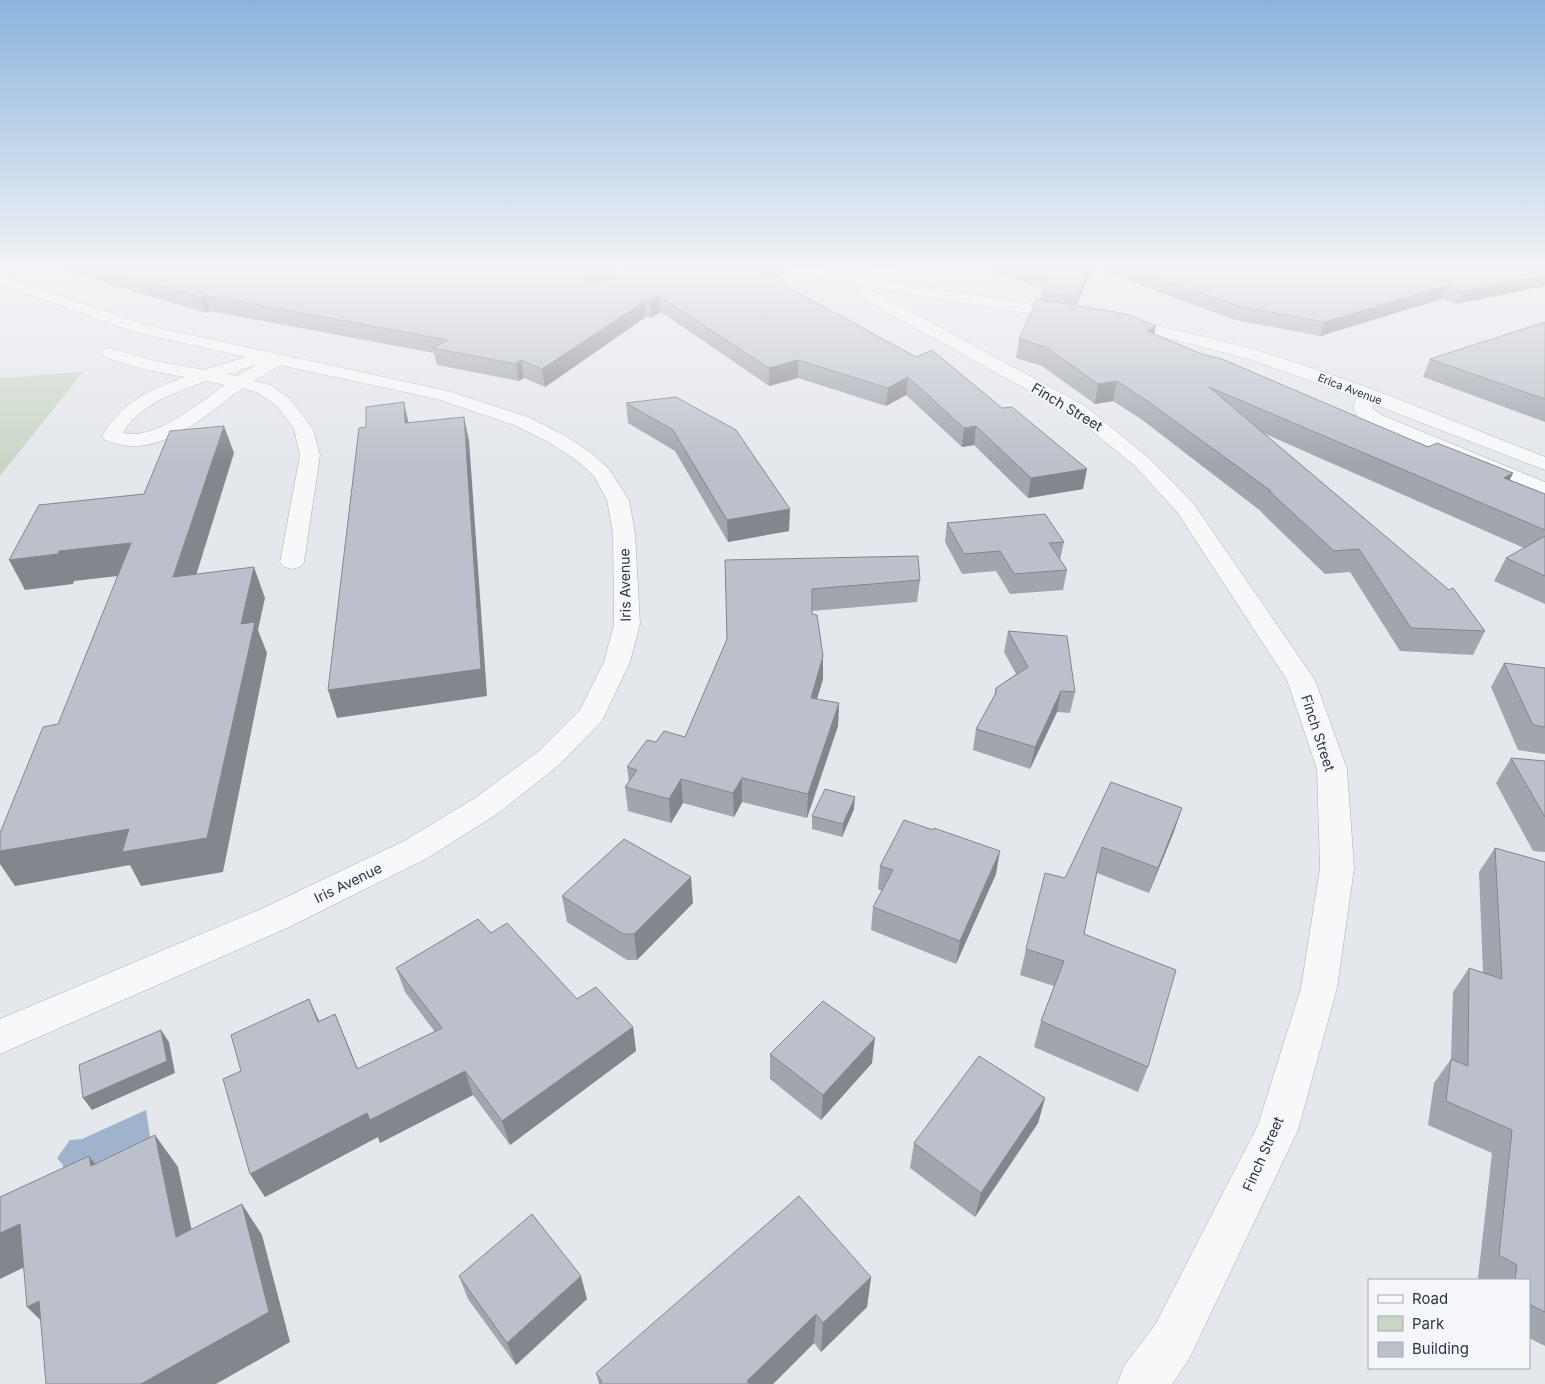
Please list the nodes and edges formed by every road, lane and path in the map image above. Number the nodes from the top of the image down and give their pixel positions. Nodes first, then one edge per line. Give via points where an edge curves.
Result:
1 (166, 335) edge
2 (939, 335) edge
3 (1174, 335) edge
4 (110, 353) dead end
5 (269, 358) junction
6 (204, 377) junction
7 (240, 382) junction
8 (1366, 395) junction
9 (1545, 464) edge
10 (1545, 489) edge
11 (292, 562) dead end
12 (0, 1037) edge
13 (1142, 1384) edge

1 - 5 street, Iris Avenue
2 - 13 street, Finch Street via 1078,410 1142,462 1185,508 1301,680 1332,769 1337,868 1320,988 1277,1130 1172,1342
3 - 8 street, Erica Avenue via 1258,356
4 - 6 street
5 - 6 street
5 - 7 street
5 - 12 street, Iris Avenue via 479,406 522,421 590,461 602,473 618,500 624,533 627,624 617,662 592,715 549,758 486,806 415,850 273,919
6 - 7 street
6 - 7 street via 175,386 135,408 120,420 112,436 120,440 140,438 170,430
7 - 11 street via 264,389 283,402 303,429 310,455
8 - 9 street, Erica Avenue
8 - 10 street via 1362,408 1377,420

